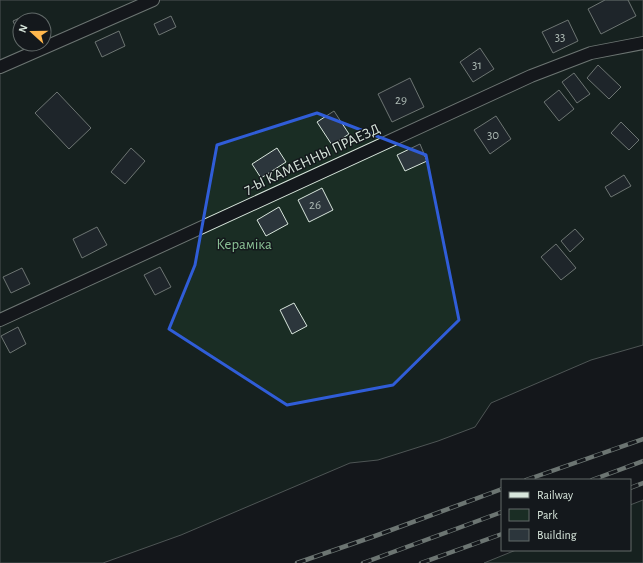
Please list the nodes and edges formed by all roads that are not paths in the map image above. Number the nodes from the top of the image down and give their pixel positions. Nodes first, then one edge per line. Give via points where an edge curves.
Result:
1 (153, 0) edge
2 (643, 43) edge
3 (0, 67) edge
4 (0, 320) edge

1 - 3 lane
2 - 4 lane, 7-Ы КАМЕННЫ ПРАЕЗД via 591,53 531,76

